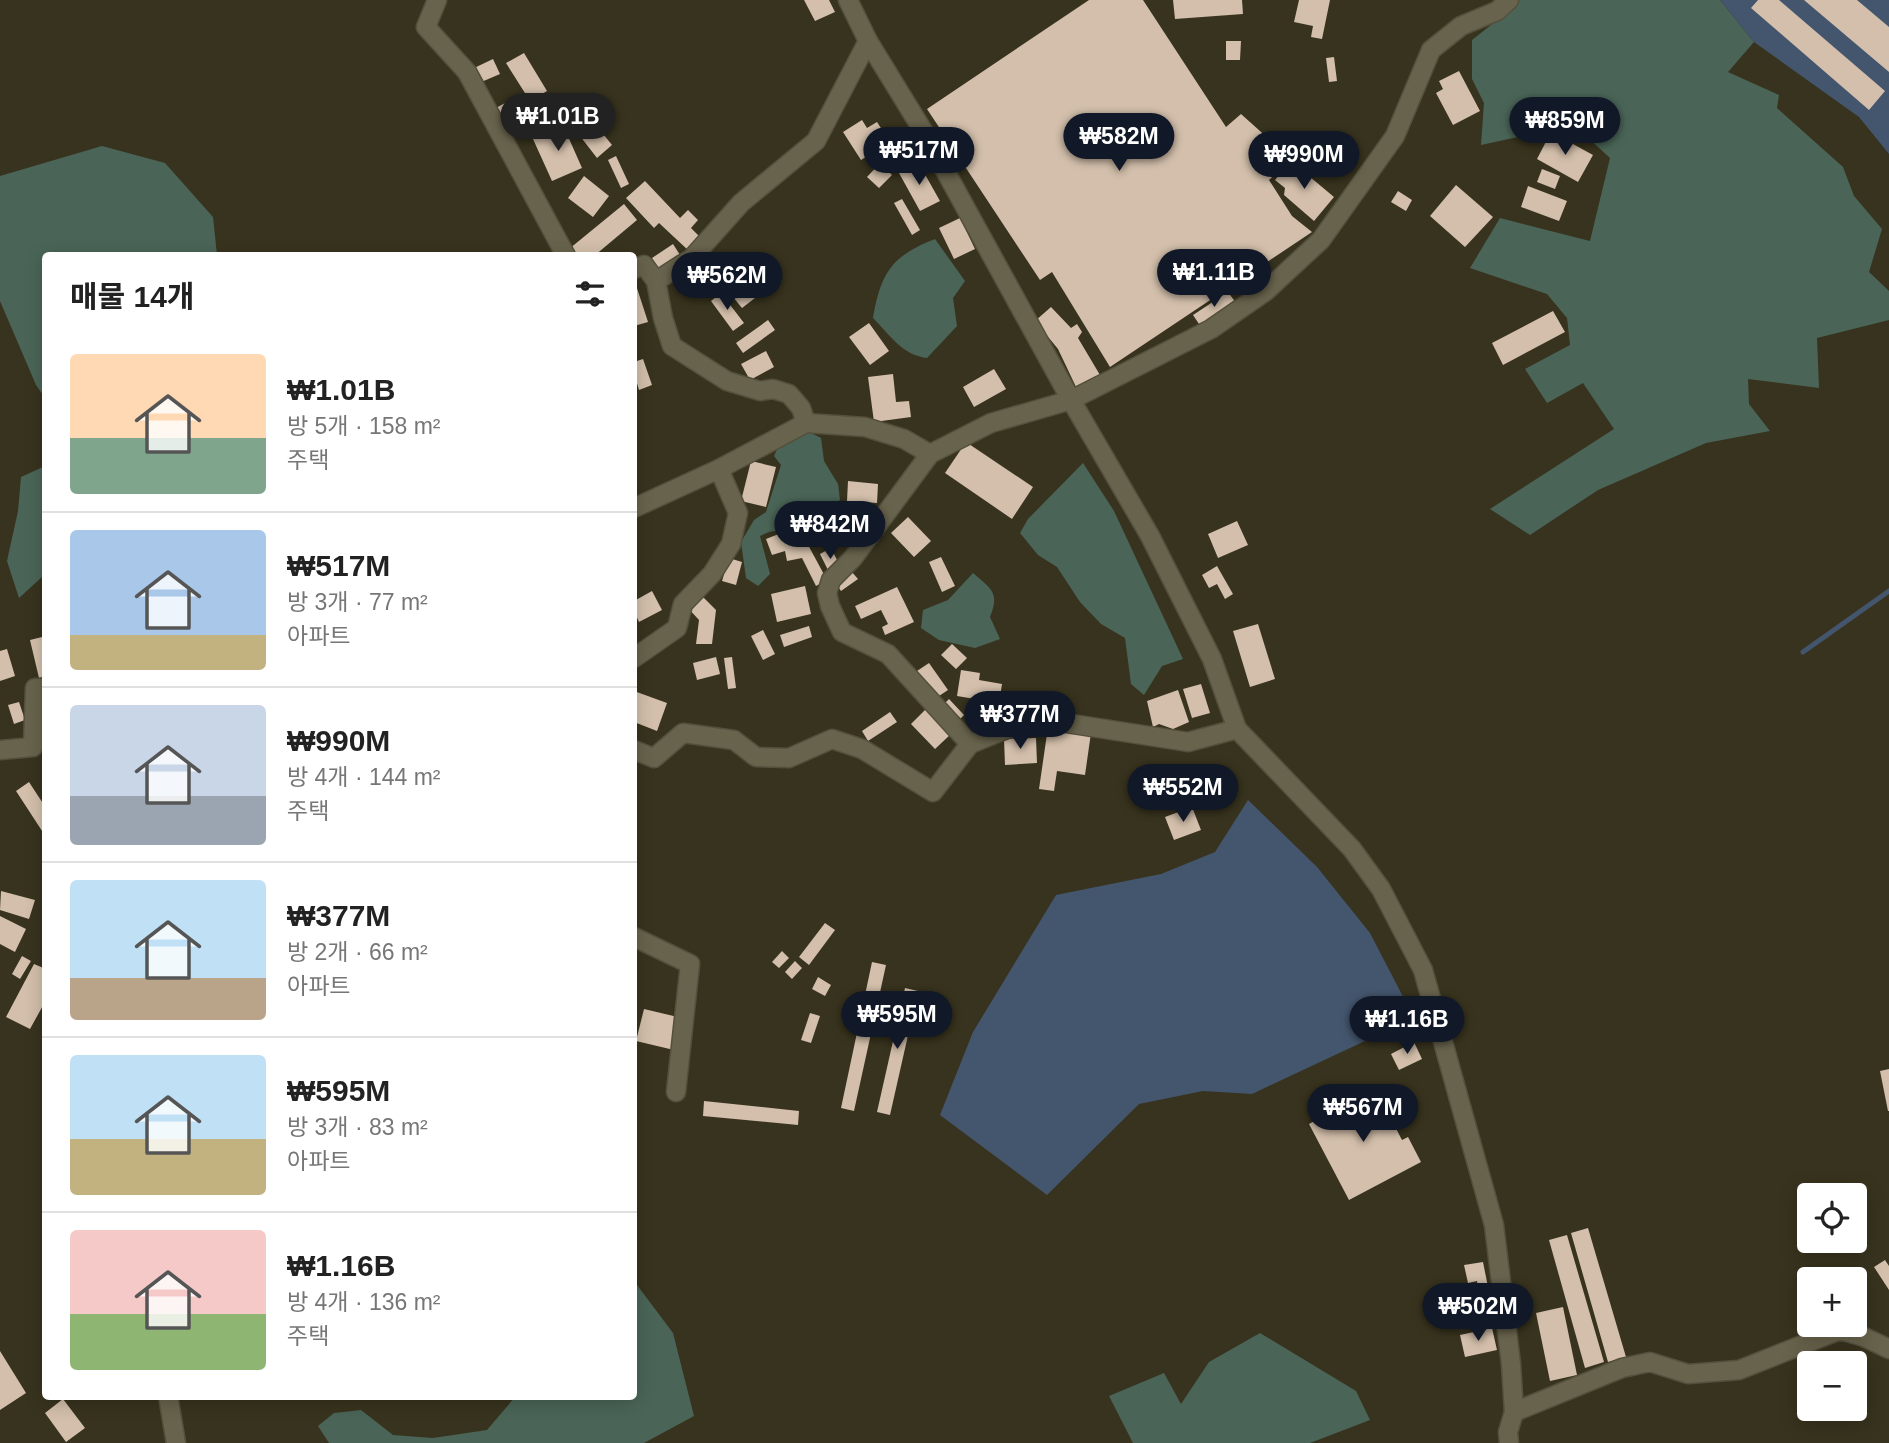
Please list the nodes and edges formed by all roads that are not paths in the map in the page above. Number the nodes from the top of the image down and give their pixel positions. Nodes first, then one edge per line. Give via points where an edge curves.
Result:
1 (437, 0) edge
2 (848, 0) edge
3 (1509, 0) edge
4 (868, 41) junction
5 (564, 252) edge
6 (637, 268) edge
7 (656, 281) junction
8 (1071, 400) junction
9 (806, 423) junction
10 (930, 454) junction
11 (719, 468) junction
12 (637, 507) edge
13 (637, 655) edge
14 (42, 688) edge
15 (1237, 729) junction
16 (970, 744) junction
17 (0, 750) edge
18 (637, 751) edge
19 (637, 938) edge
20 (676, 1092) dead end
21 (1889, 1349) edge
22 (1889, 1360) edge
23 (170, 1400) edge
24 (1514, 1412) junction
25 (176, 1443) edge
26 (1509, 1443) edge

1 - 5 street via 426,27 467,72
2 - 4 street
3 - 8 street via 1497,11 1461,26 1431,50 1395,136 1321,240 1266,291 1211,329
4 - 7 street via 816,141 741,202 692,258
4 - 8 street via 925,134
6 - 7 street via 644,265
7 - 9 street via 672,346 727,381 789,394
8 - 10 street via 991,423
8 - 15 street via 1150,537 1212,659
9 - 10 street via 865,427 904,439
9 - 11 street
10 - 16 street via 853,558 831,580 827,593 842,632 888,654
11 - 12 street
11 - 13 street via 738,513 731,544 712,574 683,604 677,628
14 - 17 street via 35,688 33,747
15 - 16 street via 1188,742 1034,718
15 - 24 street via 1352,849 1381,889 1423,970 1494,1225
16 - 18 street via 933,792 862,749 832,739 789,758 756,757 734,740 683,733 654,758
19 - 20 street via 690,964
21 - 22 street
21 - 24 street via 1840,1330 1739,1370 1688,1374 1650,1362 1622,1368
23 - 25 street
24 - 26 street

